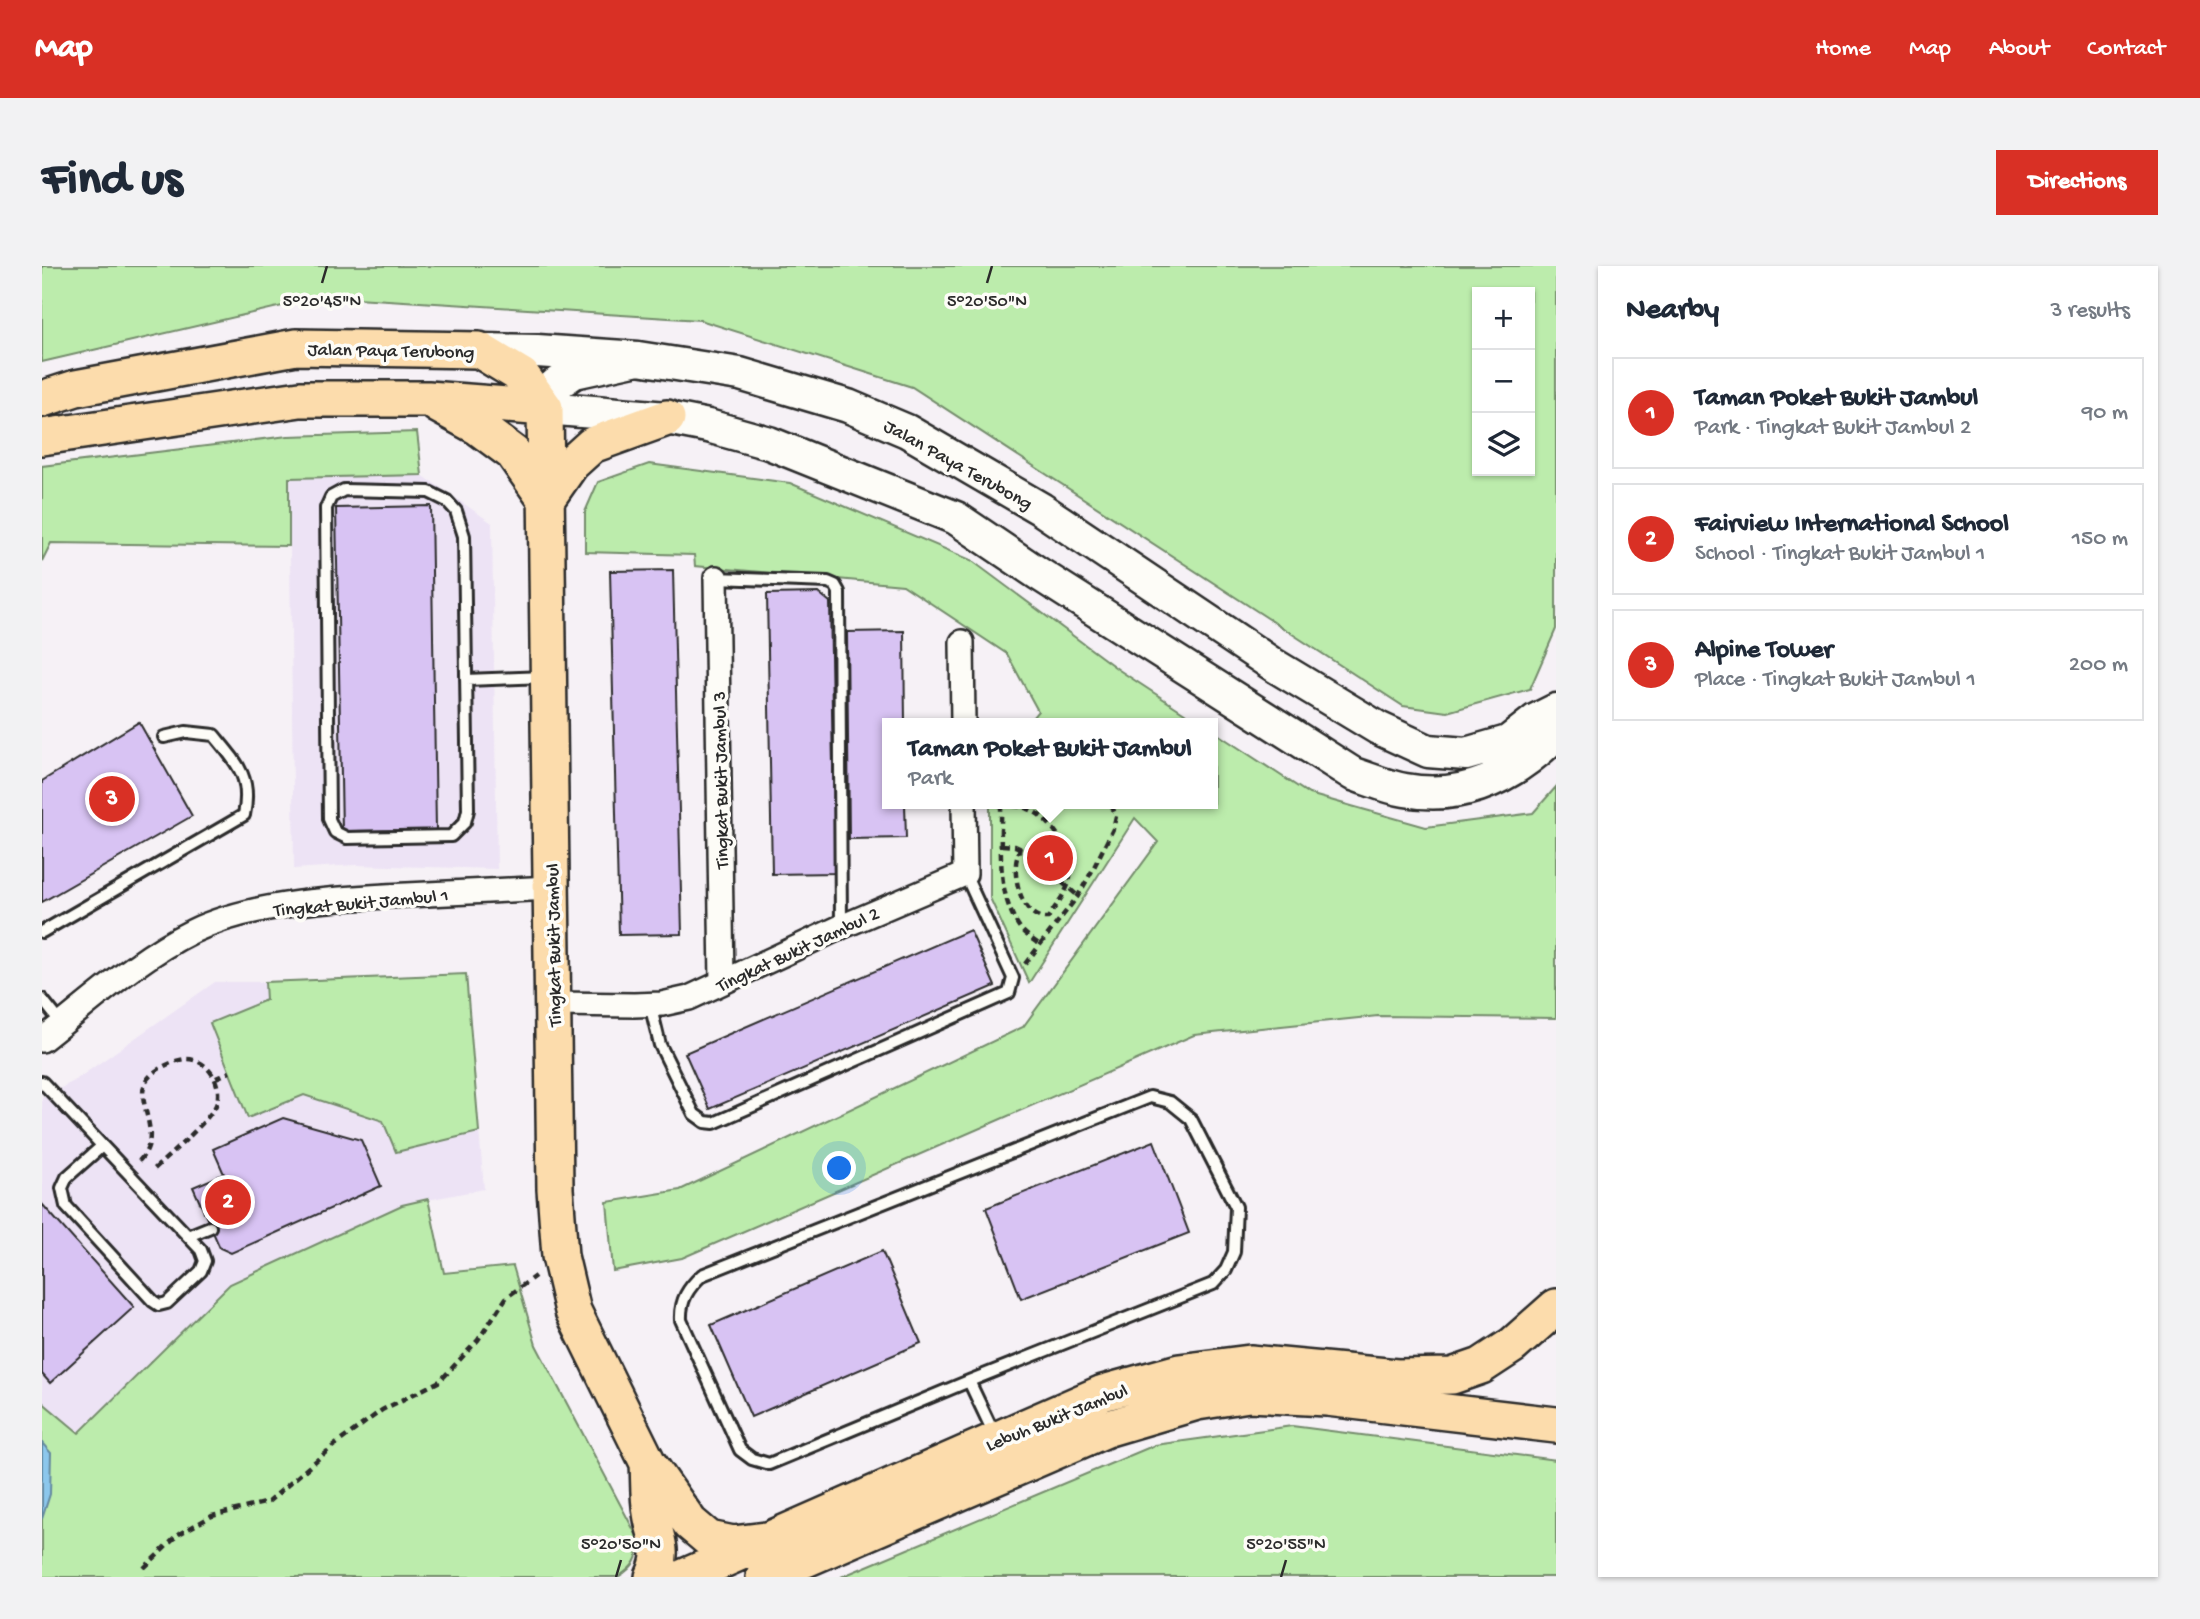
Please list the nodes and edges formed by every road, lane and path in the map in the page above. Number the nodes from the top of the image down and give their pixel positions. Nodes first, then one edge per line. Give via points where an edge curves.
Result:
1 (479, 349) junction
2 (638, 358) junction
3 (42, 399) edge
4 (428, 399) junction
5 (545, 408) junction
6 (667, 418) junction
7 (42, 437) edge
8 (546, 500) junction
9 (716, 578) joint
10 (961, 642) dead end
11 (548, 677) junction
12 (466, 680) junction
13 (1556, 710) edge
14 (963, 718) edge
15 (1556, 734) edge
16 (164, 737) dead end
17 (964, 809) edge
18 (1001, 809) edge
19 (1029, 809) edge
20 (1113, 809) edge
21 (1002, 845) junction
22 (1020, 847) junction
23 (965, 874) junction
24 (1068, 887) junction
25 (551, 888) junction
26 (1078, 895) junction
27 (841, 927) junction
28 (42, 932) edge
29 (722, 982) junction
30 (42, 999) edge
31 (554, 1004) junction
32 (650, 1004) junction
33 (62, 1024) junction
34 (42, 1040) edge
35 (230, 1072) dead end
36 (216, 1078) junction
37 (42, 1082) edge
38 (102, 1146) junction
39 (128, 1173) junction
40 (138, 1184) junction
41 (210, 1227) dead end
42 (188, 1236) junction
43 (560, 1256) junction
44 (1556, 1306) edge
45 (969, 1381) junction
46 (1556, 1425) edge
47 (996, 1439) junction
48 (648, 1463) junction
49 (774, 1539) junction
50 (144, 1568) dead end
51 (653, 1577) edge
52 (684, 1577) edge
53 (764, 1577) edge

1 - 2 main road, Jalan Paya Terubong
1 - 3 main road, Jalan Paya Terubong via 296,348
1 - 5 main road via 522,376
2 - 5 main road via 574,372 555,385
2 - 13 main road, Jalan Paya Terubong via 740,374 848,406 907,430 1041,509 1272,664 1378,728 1428,751 1466,754 1508,741
4 - 5 main road
4 - 7 main road via 300,399
4 - 8 main road via 513,453
5 - 6 main road
5 - 8 main road, Tingkat Bukit Jambul
6 - 8 main road via 592,445 571,464
6 - 15 main road via 769,443 956,518 1353,774 1404,790 1452,793 1496,779 1534,755
8 - 11 main road, Tingkat Bukit Jambul
9 - 27 lane via 828,582 839,592
9 - 29 street, Tingkat Bukit Jambul 3
10 - 14 street
11 - 12 lane
11 - 25 main road, Tingkat Bukit Jambul
12 - 12 lane via 468,810 459,830 451,836 347,838 335,832 329,819 328,792 326,508 331,497 344,491 429,492 456,511 464,536
16 - 28 lane via 186,732 214,735 238,764 248,795 244,815
17 - 23 street
18 - 21 path
19 - 24 path via 1058,833 1068,856
20 - 26 path via 1113,829
21 - 22 path
21 - 26 path via 1008,907 1021,930 1041,946
22 - 24 path
22 - 24 path via 1016,879 1031,913 1048,918
23 - 27 street, Tingkat Bukit Jambul 2
23 - 32 lane via 1013,978 1009,993 714,1123 694,1114 660,1045
24 - 26 path
25 - 31 main road, Tingkat Bukit Jambul
25 - 33 street, Tingkat Bukit Jambul 1 via 364,897 241,915 195,930 150,955
27 - 29 street, Tingkat Bukit Jambul 2
29 - 32 street, Tingkat Bukit Jambul 2 via 689,998
30 - 33 lane
31 - 32 street, Tingkat Bukit Jambul 2
31 - 43 main road, Tingkat Bukit Jambul
33 - 34 street, Tingkat Bukit Jambul 1
35 - 36 path
36 - 39 path via 199,1061 187,1059 152,1073 143,1092 150,1145
36 - 40 path via 219,1090 208,1117
37 - 38 lane
38 - 39 lane
38 - 42 lane via 67,1177 62,1188 66,1206 159,1305 201,1271 205,1261 201,1250
39 - 40 lane
40 - 42 lane
41 - 42 lane
43 - 48 main road, Tingkat Bukit Jambul via 573,1311
43 - 50 path via 506,1298 478,1340 440,1381 382,1410 268,1502 212,1516 179,1534
44 - 47 main road, Lebuh Bukit Jambul via 1513,1345 1481,1366 1452,1376 1398,1377 1250,1363 1179,1372 1103,1393
45 - 45 lane via 1213,1284 1226,1270 1234,1252 1236,1207 1191,1119 1170,1102 1150,1097 1136,1101 702,1275 688,1289 681,1307 681,1320 740,1450 752,1460 769,1464
45 - 47 lane
46 - 53 main road, Lebuh Bukit Jambul via 1327,1398 1250,1394 1197,1402 1109,1429
47 - 49 main road, Lebuh Bukit Jambul
48 - 49 main road, Tingkat Bukit Jambul via 690,1523 709,1539 733,1544
48 - 51 main road via 650,1513 660,1550
49 - 52 main road, Lebuh Bukit Jambul

